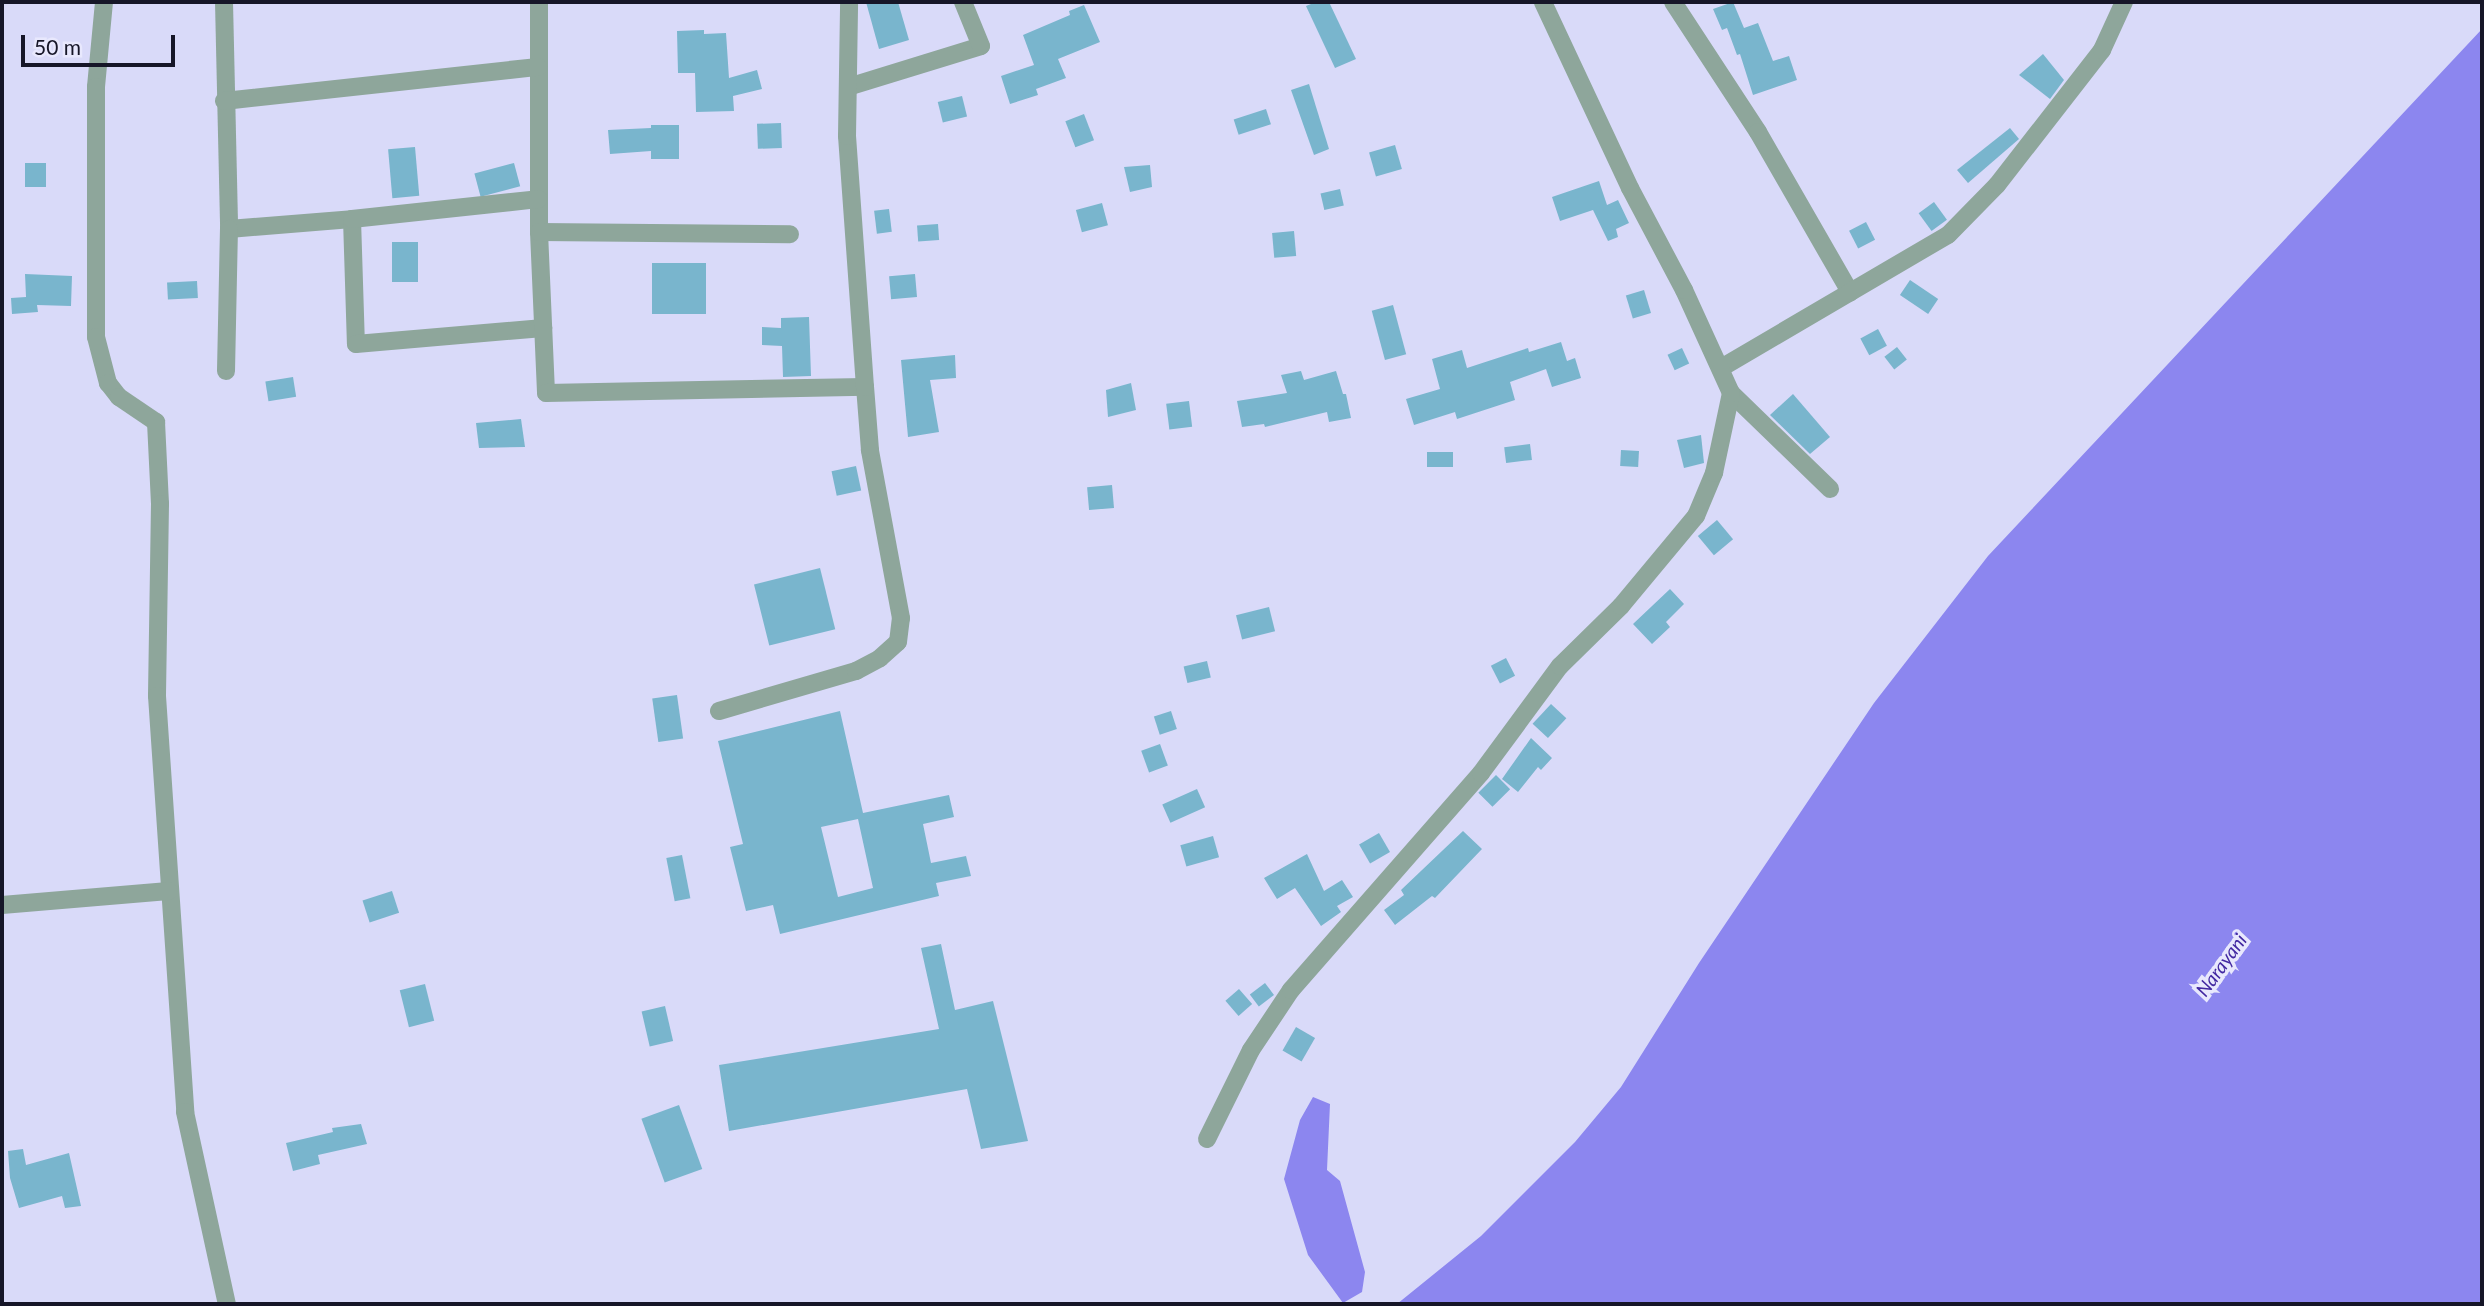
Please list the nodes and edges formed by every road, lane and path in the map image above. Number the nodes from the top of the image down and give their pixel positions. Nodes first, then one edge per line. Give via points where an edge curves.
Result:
1 (104, 2) edge
2 (224, 2) edge
3 (539, 2) edge
4 (849, 2) edge
5 (963, 2) edge
6 (1543, 2) edge
7 (1673, 2) edge
8 (2124, 2) edge
9 (538, 66) junction
10 (848, 87) junction
11 (224, 101) junction
12 (538, 199) junction
13 (352, 219) junction
14 (229, 229) junction
15 (539, 232) junction
16 (790, 234) dead end
17 (1850, 292) junction
18 (543, 328) junction
19 (1721, 368) junction
20 (226, 371) dead end
21 (865, 387) junction
22 (1731, 393) junction
23 (1830, 489) dead end
24 (719, 711) dead end
25 (168, 891) junction
26 (2, 905) edge
27 (1207, 1139) dead end
28 (227, 1304) edge

1 - 25 street via 96,87 96,337 108,383 119,397 156,422 160,504 157,696
2 - 11 street
3 - 9 street
4 - 10 street
5 - 10 street via 981,46
6 - 19 street
7 - 17 street via 1758,132
8 - 17 street via 2102,50 1997,185 1948,235
9 - 11 street
9 - 12 street
10 - 21 street via 847,136
11 - 14 street
12 - 13 street
12 - 15 street
13 - 14 street
13 - 18 street via 356,344
14 - 20 street
15 - 16 street
15 - 18 street
17 - 19 street
18 - 21 street via 546,393
19 - 22 street
21 - 24 street via 870,450 901,618 898,642 880,659 856,671
22 - 23 street
22 - 27 street via 1714,473 1696,516 1621,606 1560,666 1481,773 1291,990 1251,1050
25 - 26 street
25 - 28 street via 184,1112

